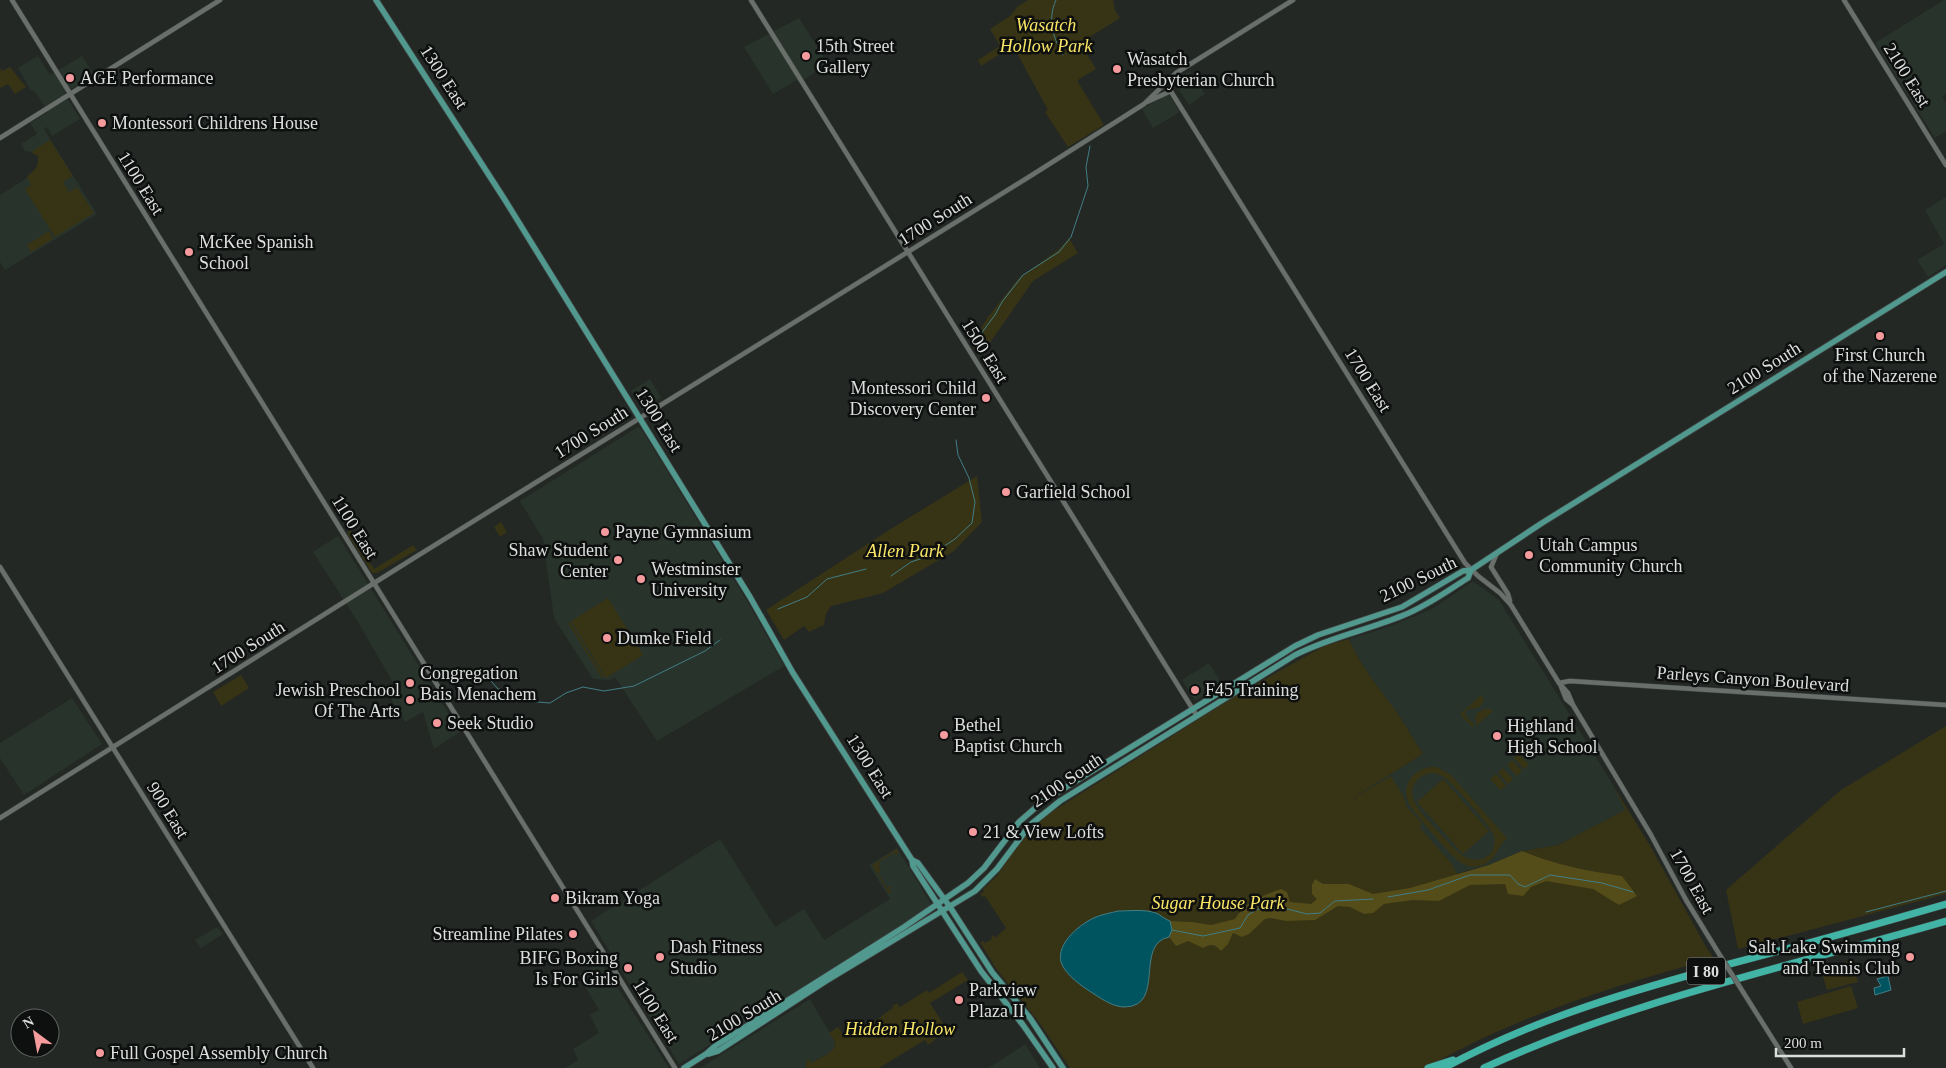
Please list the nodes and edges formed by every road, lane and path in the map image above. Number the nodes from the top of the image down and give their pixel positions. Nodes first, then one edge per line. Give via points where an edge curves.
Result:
1 (12, 0) edge
2 (220, 0) edge
3 (376, 0) edge
4 (751, 0) edge
5 (1293, 0) edge
6 (1844, 0) edge
7 (1165, 82) junction
8 (1171, 91) junction
9 (69, 94) junction
10 (1144, 104) junction
11 (0, 138) edge
12 (1946, 165) edge
13 (907, 252) junction
14 (1946, 272) edge
15 (640, 418) junction
16 (1498, 552) junction
17 (0, 567) edge
18 (1471, 570) junction
19 (374, 584) junction
20 (1511, 605) junction
21 (1559, 683) junction
22 (1946, 705) edge
23 (1192, 709) junction
24 (1197, 716) junction
25 (113, 747) junction
26 (0, 818) edge
27 (912, 860) junction
28 (944, 899) junction
29 (938, 904) junction
30 (1946, 904) edge
31 (950, 907) junction
32 (943, 911) junction
33 (1946, 921) edge
34 (874, 946) junction
35 (841, 974) junction
36 (786, 1002) junction
37 (772, 1017) junction
38 (1472, 1053) junction
39 (706, 1054) junction
40 (313, 1068) edge
41 (675, 1068) edge
42 (684, 1068) edge
43 (1053, 1068) edge
44 (1063, 1068) edge
45 (1428, 1068) edge
46 (1444, 1068) edge
47 (1484, 1068) edge
48 (1791, 1068) edge

1 - 9 street, 1100 East
2 - 9 street
3 - 15 main road, 1300 East
4 - 13 street, 1500 East
5 - 7 street, 1700 South
6 - 12 street, 2100 East
7 - 8 street, 1700 East
7 - 10 street, 1700 South
8 - 10 street
8 - 18 street, 1700 East
9 - 11 street
9 - 19 street, 1100 East
10 - 13 street, 1700 South
13 - 15 street, 1700 South
13 - 23 street, 1500 East
14 - 16 main road, 2100 South
15 - 19 street, 1700 South
15 - 27 main road, 1300 East
16 - 18 main road, 2100 South
16 - 20 street via 1491,567
17 - 25 street, 900 East
18 - 20 street, 1700 East
18 - 23 main road, 2100 South via 1463,571 1402,606 1302,642
18 - 24 main road, 2100 South via 1468,578 1418,608 1308,648
19 - 25 street, 1700 South
19 - 41 street, 1100 East
20 - 21 street, 1700 East
21 - 22 street, Parleys Canyon Boulevard via 1635,684
21 - 48 street, 1700 East, bridge via 1651,834 1686,900
23 - 24 street, 1500 East
23 - 28 main road, 2100 South via 1036,806 1019,822 979,874
24 - 31 main road, 2100 South via 1047,810 1025,831 987,880
25 - 26 street, 1700 South
25 - 40 street, 900 East
27 - 28 main road, 1300 East via 918,863
27 - 29 main road, 1300 East
28 - 29 main road, 2100 South
28 - 31 main road, 1300 East
29 - 32 main road, 1300 East
29 - 34 main road, 2100 South
30 - 38 highway, I 80 via 1598,1003
31 - 32 main road, 2100 South
31 - 44 main road, 1300 East
32 - 35 main road, 2100 South
32 - 43 main road, 1300 East via 981,971
33 - 47 highway, I 80 via 1687,993 1530,1046
34 - 35 main road
34 - 36 main road, 2100 South
35 - 37 main road, 2100 South
36 - 37 main road via 771,1014
36 - 39 main road, 2100 South
37 - 39 main road, 2100 South via 718,1051
38 - 45 highway
38 - 46 highway, I 80
39 - 42 main road, 2100 South

